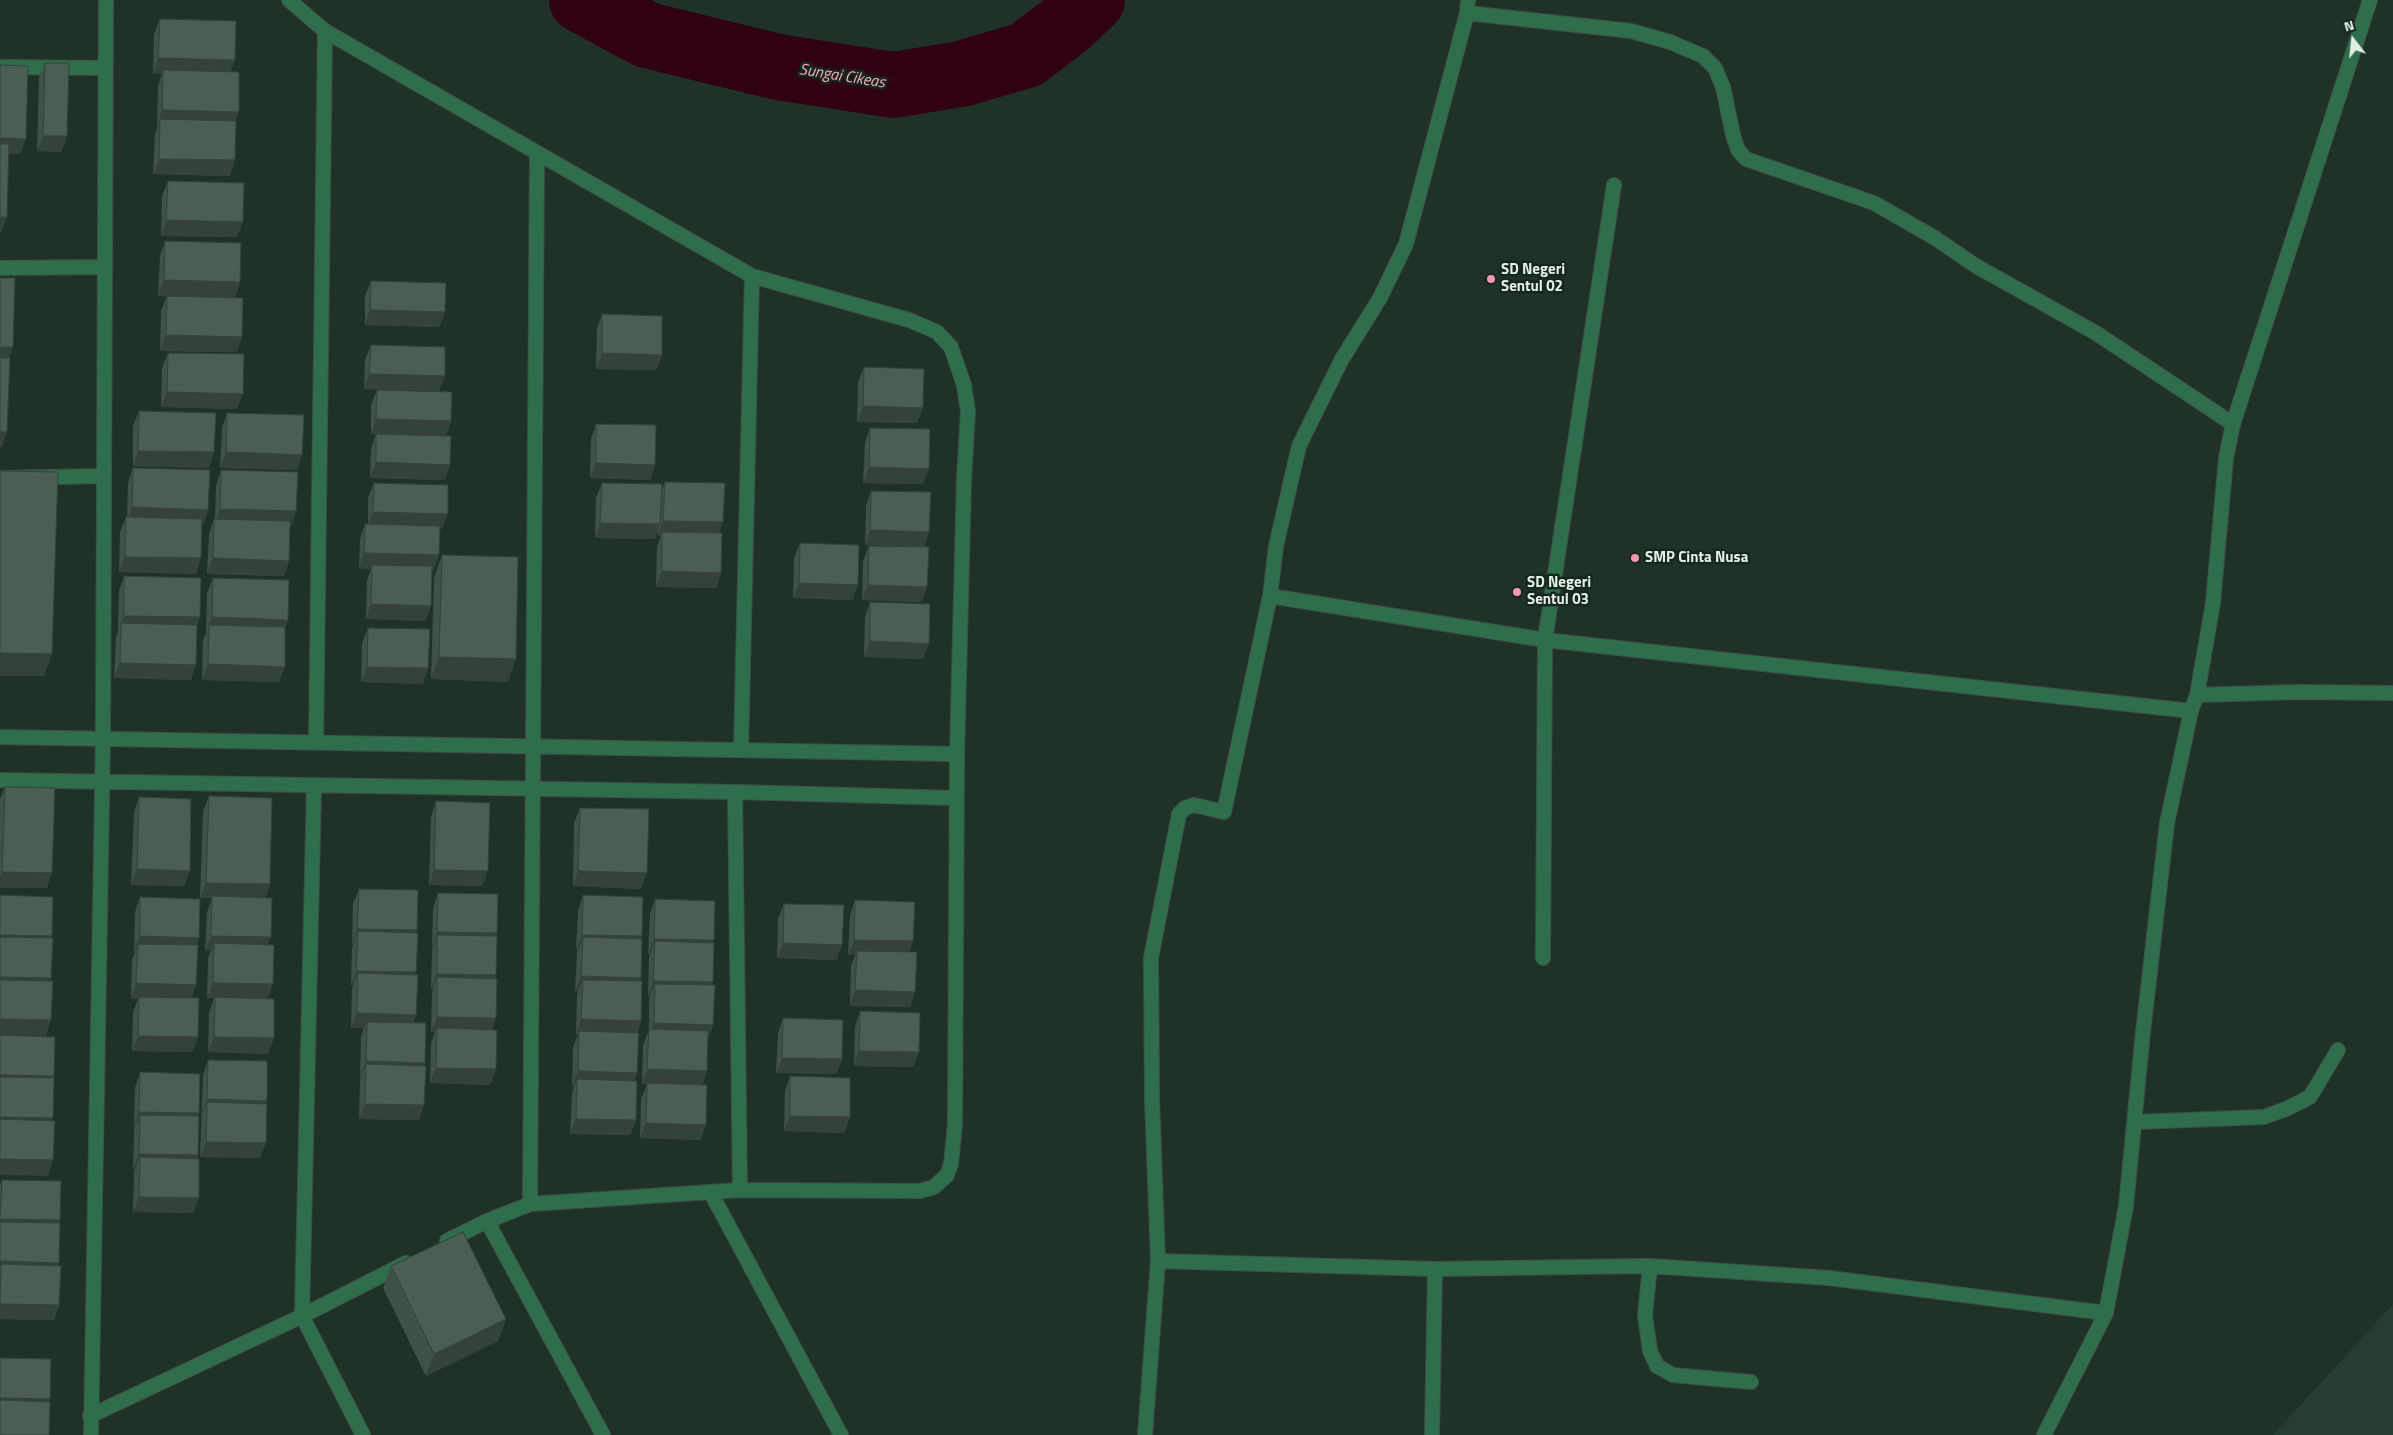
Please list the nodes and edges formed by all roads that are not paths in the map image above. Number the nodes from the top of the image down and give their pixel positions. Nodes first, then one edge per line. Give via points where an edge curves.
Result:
1 (106, 0) edge
2 (289, 0) edge
3 (2370, 0) edge
4 (1467, 7) edge
5 (325, 30) junction
6 (0, 67) edge
7 (105, 68) junction
8 (537, 153) junction
9 (1614, 185) dead end
10 (105, 267) junction
11 (0, 268) edge
12 (752, 276) junction
13 (2233, 424) junction
14 (103, 476) junction
15 (0, 478) edge
16 (1270, 596) junction
17 (1545, 640) junction
18 (2393, 693) edge
19 (2197, 695) junction
20 (2191, 711) junction
21 (0, 737) edge
22 (103, 739) junction
23 (316, 742) junction
24 (533, 746) junction
25 (741, 750) junction
26 (956, 754) junction
27 (0, 780) edge
28 (102, 781) junction
29 (314, 786) junction
30 (532, 790) junction
31 (735, 792) junction
32 (956, 798) junction
33 (1543, 958) dead end
34 (2338, 1050) dead end
35 (2135, 1122) junction
36 (740, 1190) junction
37 (711, 1193) junction
38 (530, 1204) junction
39 (487, 1221) junction
40 (434, 1248) edge
41 (416, 1257) edge
42 (1158, 1261) junction
43 (1650, 1266) junction
44 (1434, 1269) junction
45 (2106, 1312) junction
46 (302, 1316) junction
47 (1751, 1382) dead end
48 (90, 1416) junction
49 (91, 1435) edge
50 (363, 1435) edge
51 (602, 1435) edge
52 (841, 1435) edge
53 (1145, 1435) edge
54 (1432, 1435) edge
55 (2044, 1435) edge

1 - 7 street
2 - 5 street
3 - 13 street
4 - 13 street via 1631,31 1703,56 1715,68 1723,87 1733,135 1738,150 1746,159 1874,203 1976,266 2096,333
4 - 16 street via 1406,244 1380,298 1342,359 1300,446 1276,546
5 - 8 street
5 - 23 street
6 - 7 street
7 - 10 street
8 - 12 street
8 - 24 street
9 - 17 street
10 - 11 street
10 - 14 street
12 - 25 street
12 - 26 street via 909,320 937,332 951,348 964,385 968,412
13 - 19 street via 2226,458 2213,603
14 - 15 street
14 - 22 street
16 - 17 street
16 - 42 street via 1224,812 1194,805 1179,814 1151,958
17 - 20 street
17 - 33 street
18 - 19 street
19 - 20 street
20 - 35 street via 2166,823
21 - 22 street
22 - 23 street
22 - 28 street
23 - 24 street
24 - 25 street
24 - 30 street
25 - 26 street
26 - 32 street
27 - 28 street
28 - 29 street
28 - 48 street
29 - 30 street
29 - 46 street
30 - 31 street
30 - 38 street
31 - 32 street
31 - 36 street
32 - 36 street via 955,1124 952,1164 947,1175 934,1187 920,1191
34 - 35 street via 2310,1097 2264,1117
35 - 45 street via 2126,1206
36 - 37 street
37 - 38 street
37 - 52 street
38 - 39 street
39 - 40 street
39 - 51 street
41 - 46 street
42 - 44 street
42 - 53 street
43 - 44 street
43 - 45 street via 1829,1278
43 - 47 street via 1645,1315 1650,1351 1657,1366 1673,1375
44 - 54 street
45 - 55 street
46 - 48 street
46 - 50 street
48 - 49 street

